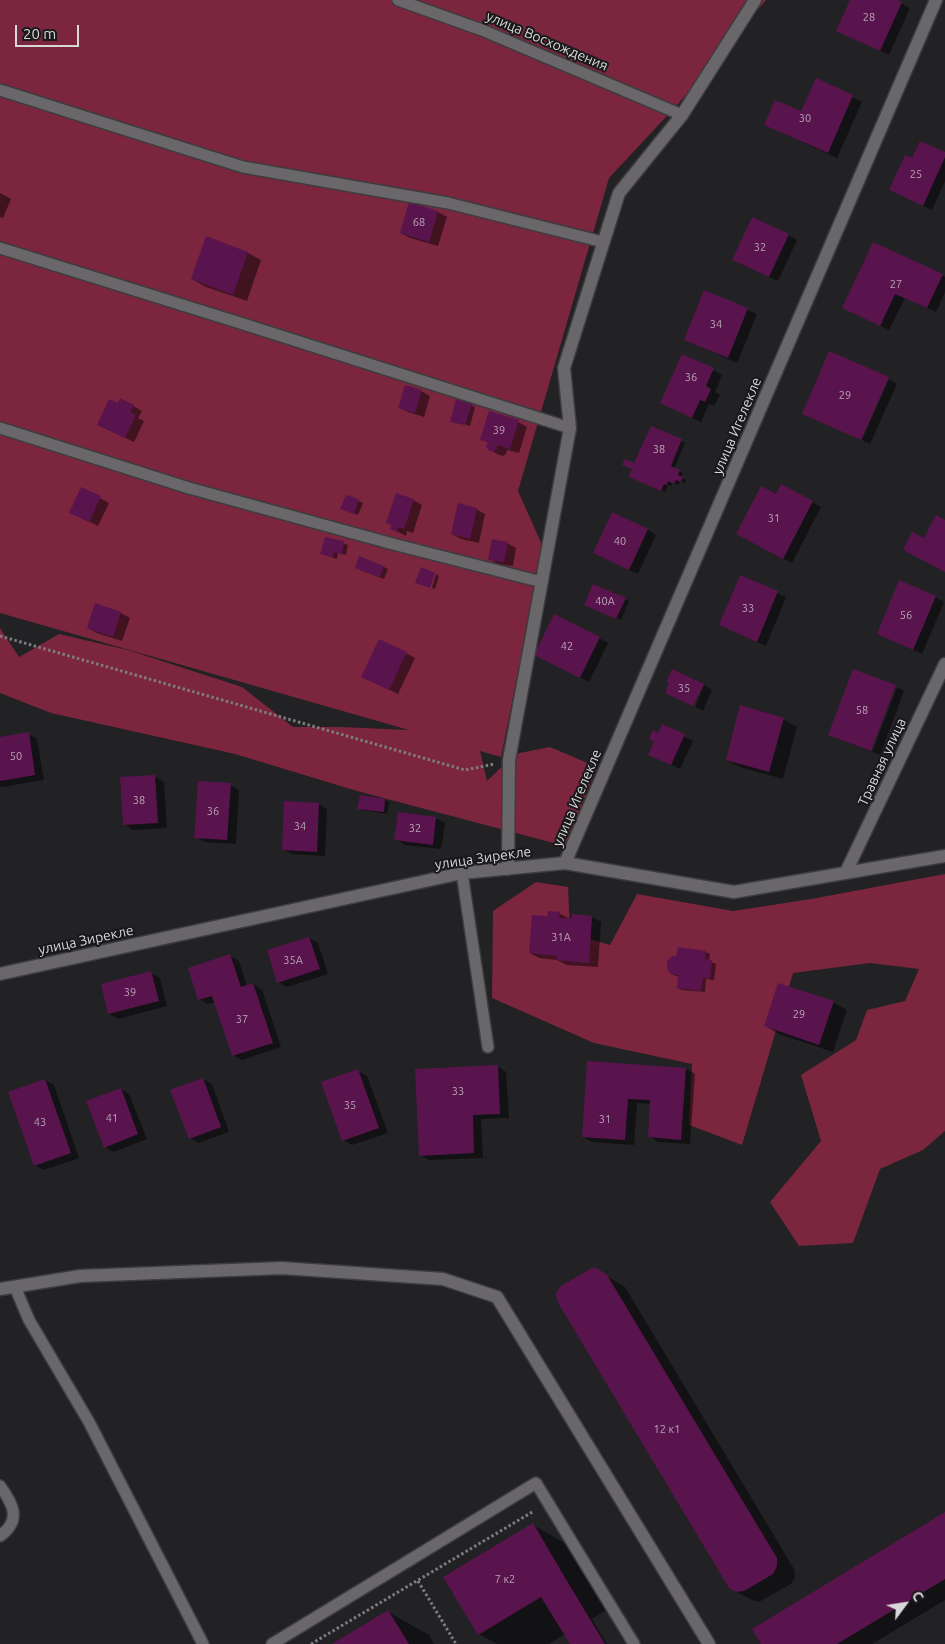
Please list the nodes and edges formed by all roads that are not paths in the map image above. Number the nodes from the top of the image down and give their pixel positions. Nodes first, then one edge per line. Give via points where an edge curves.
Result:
1 (398, 0) edge
2 (755, 0) edge
3 (936, 0) edge
4 (0, 90) edge
5 (682, 115) junction
6 (602, 242) junction
7 (0, 248) edge
8 (0, 428) edge
9 (570, 428) junction
10 (542, 582) junction
11 (945, 664) edge
12 (945, 856) edge
13 (565, 863) junction
14 (508, 868) junction
15 (846, 872) junction
16 (462, 873) junction
17 (0, 974) edge
18 (488, 1047) dead end
19 (14, 1287) junction
20 (0, 1290) edge
21 (0, 1486) edge
22 (0, 1536) edge
23 (203, 1644) edge
24 (272, 1644) edge
25 (634, 1644) edge
26 (709, 1644) edge

1 - 5 lane, улица Восхождения via 482,30
2 - 5 street
3 - 13 street, улица Игелекле
4 - 6 lane via 243,167 448,203
5 - 6 street via 619,194
6 - 9 street via 564,368
7 - 9 lane
8 - 10 lane via 190,488
9 - 10 street
10 - 14 street via 509,760
11 - 15 street, Травная улица
12 - 15 street, улица Зирекле
13 - 14 street, улица Зирекле
13 - 15 street, улица Зирекле via 734,892
14 - 16 street, улица Зирекле
16 - 17 street, улица Зирекле
16 - 18 lane
19 - 20 street
19 - 23 lane via 29,1320 89,1422
19 - 26 street via 80,1276 282,1268 443,1279 496,1297
21 - 22 lane via 14,1512 9,1528
24 - 25 lane via 536,1483

